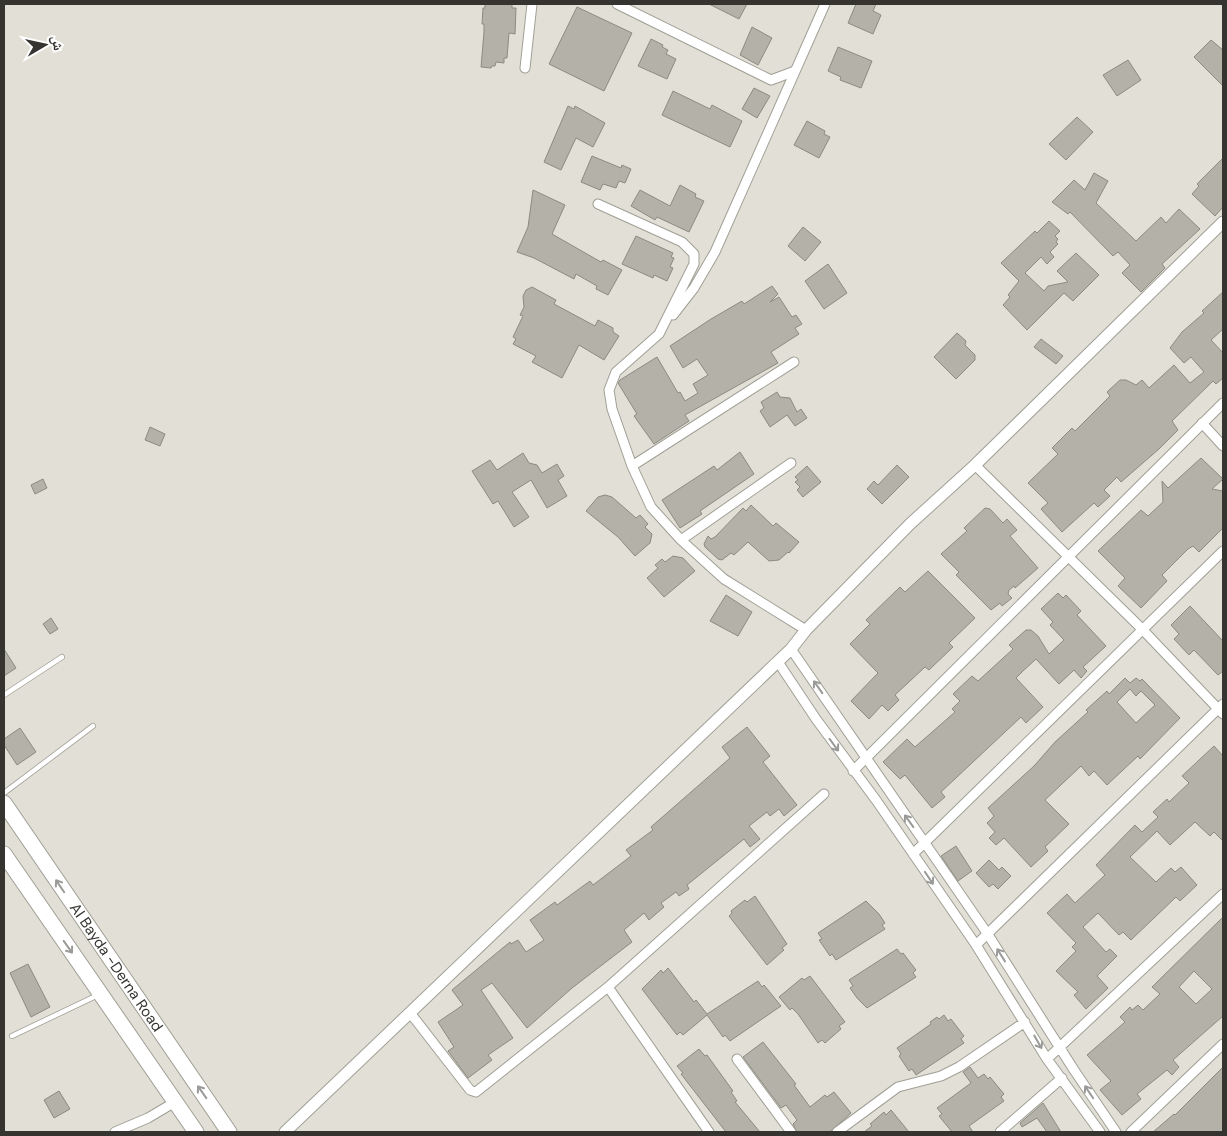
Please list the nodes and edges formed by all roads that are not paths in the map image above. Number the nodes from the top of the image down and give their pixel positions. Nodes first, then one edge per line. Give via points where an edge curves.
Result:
1 (532, 4) edge
2 (617, 4) edge
3 (822, 5) edge
4 (525, 68) dead end
5 (795, 71) junction
6 (598, 204) dead end
7 (1223, 222) edge
8 (659, 334) junction
9 (794, 362) dead end
10 (1223, 403) edge
11 (1202, 423) junction
12 (1223, 446) edge
13 (790, 463) dead end
14 (632, 466) junction
15 (975, 466) junction
16 (681, 540) junction
17 (1223, 551) edge
18 (1066, 557) junction
19 (1142, 629) junction
20 (806, 630) junction
21 (791, 649) junction
22 (62, 657) dead end
23 (778, 662) junction
24 (4, 695) edge
25 (1221, 709) edge
26 (93, 726) dead end
27 (867, 759) junction
28 (853, 771) junction
29 (4, 793) edge
30 (824, 794) dead end
31 (4, 803) edge
32 (925, 843) junction
33 (913, 854) junction
34 (6, 862) edge
35 (1223, 894) edge
36 (988, 933) junction
37 (976, 945) junction
38 (608, 987) junction
39 (101, 993) junction
40 (411, 1014) junction
41 (1025, 1022) junction
42 (12, 1036) dead end
43 (1223, 1044) edge
44 (1060, 1048) junction
45 (737, 1059) dead end
46 (1047, 1059) junction
47 (1062, 1078) junction
48 (175, 1102) junction
49 (116, 1132) edge
50 (196, 1132) edge
51 (230, 1132) edge
52 (285, 1132) edge
53 (709, 1132) edge
54 (791, 1132) edge
55 (837, 1132) edge
56 (1000, 1132) edge
57 (1100, 1132) edge
58 (1116, 1132) edge
59 (1131, 1132) edge

1 - 4 street
2 - 5 street via 771,80
3 - 5 street
5 - 8 street via 715,252 694,288
6 - 8 street via 682,242 694,254 694,264
7 - 15 street
8 - 14 street via 616,372 609,390 612,409
9 - 14 street
10 - 11 street
11 - 12 street
11 - 18 street
13 - 16 street
14 - 16 street via 652,507
15 - 18 street
15 - 20 street via 910,524
16 - 20 street via 724,579
17 - 19 street
18 - 19 street
18 - 27 street
19 - 25 street
19 - 32 street
20 - 21 street
21 - 23 street
27 -> 21 street
22 - 24 lane
23 -> 28 street
23 - 40 street
25 - 36 street
26 - 29 lane
27 - 28 street
32 -> 27 street
28 - 33 street
30 - 38 street
51 -> 31 highway, Al Bayda -Derna Road
32 - 33 street
32 - 36 street
33 -> 37 street
34 -> 39 highway, Al Bayda -Derna Road
35 - 44 street
36 - 37 street
44 -> 36 street
37 - 41 street
38 - 40 street via 476,1092 470,1090
38 - 53 street
39 - 42 lane
39 - 48 highway, Al Bayda -Derna Road
40 - 52 street
41 -> 46 street
41 - 55 street via 947,1073 898,1087
43 - 59 street
44 - 46 street
58 -> 44 street
45 - 54 street
46 - 47 street
47 - 56 street
47 - 57 street
48 - 49 street
48 - 50 highway, Al Bayda -Derna Road

